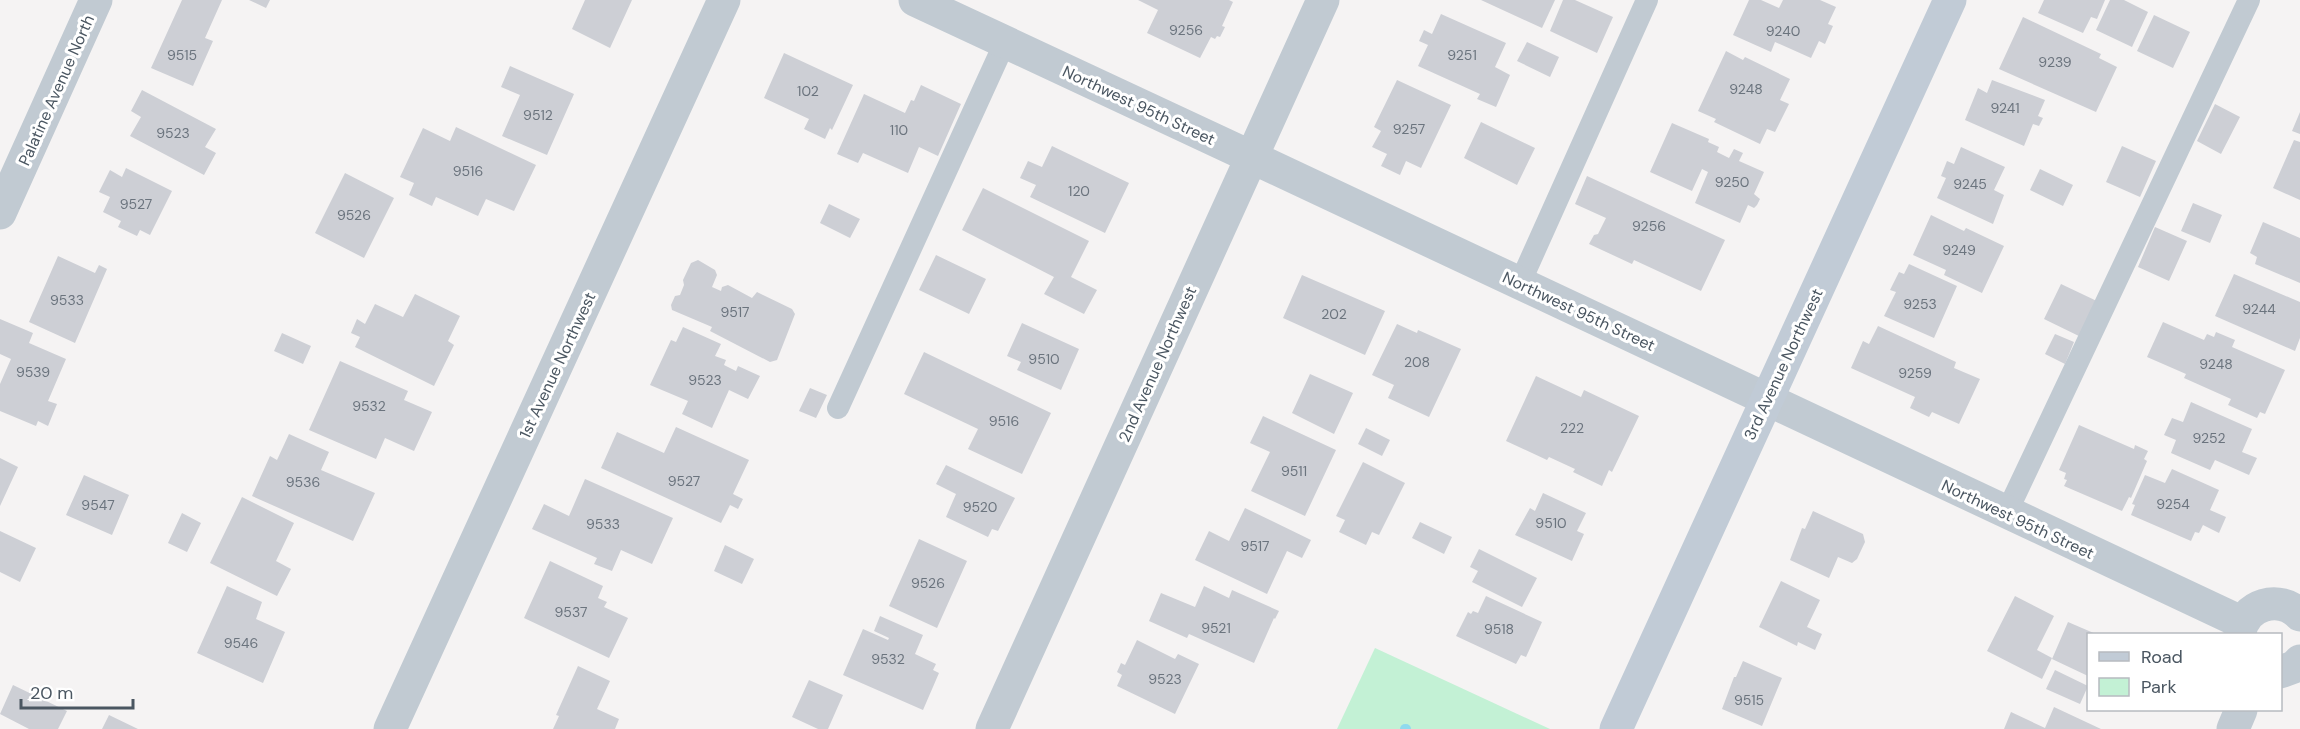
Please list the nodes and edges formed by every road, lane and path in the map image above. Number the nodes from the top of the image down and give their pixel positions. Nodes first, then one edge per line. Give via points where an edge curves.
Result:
1 (96, 0) edge
2 (724, 0) edge
3 (915, 0) edge
4 (1323, 0) edge
5 (1647, 0) edge
6 (1950, 0) edge
7 (2249, 0) edge
8 (1005, 42) junction
9 (1251, 157) junction
10 (0, 213) edge
11 (1520, 284) junction
12 (1766, 400) junction
13 (838, 408) dead end
14 (2006, 514) junction
15 (2296, 601) edge
16 (2241, 629) edge
17 (2300, 661) edge
18 (2282, 671) edge
19 (2241, 711) edge
20 (390, 729) edge
21 (992, 729) edge
22 (1616, 729) edge
23 (2233, 729) edge

1 - 10 street, Palatine Avenue North
2 - 20 street, 1st Avenue Northwest
3 - 8 street, Northwest 95th Street
4 - 9 street, 2nd Avenue Northwest
5 - 11 lane
6 - 12 street, 3rd Avenue Northwest
7 - 14 lane
8 - 9 street, Northwest 95th Street
8 - 13 lane
9 - 11 street, Northwest 95th Street
9 - 21 street, 2nd Avenue Northwest
11 - 12 street, Northwest 95th Street
12 - 14 street, Northwest 95th Street
12 - 22 street, 3rd Avenue Northwest
14 - 16 street, Northwest 95th Street
15 - 16 street via 2264,604 2253,610
17 - 18 street
19 - 23 street

